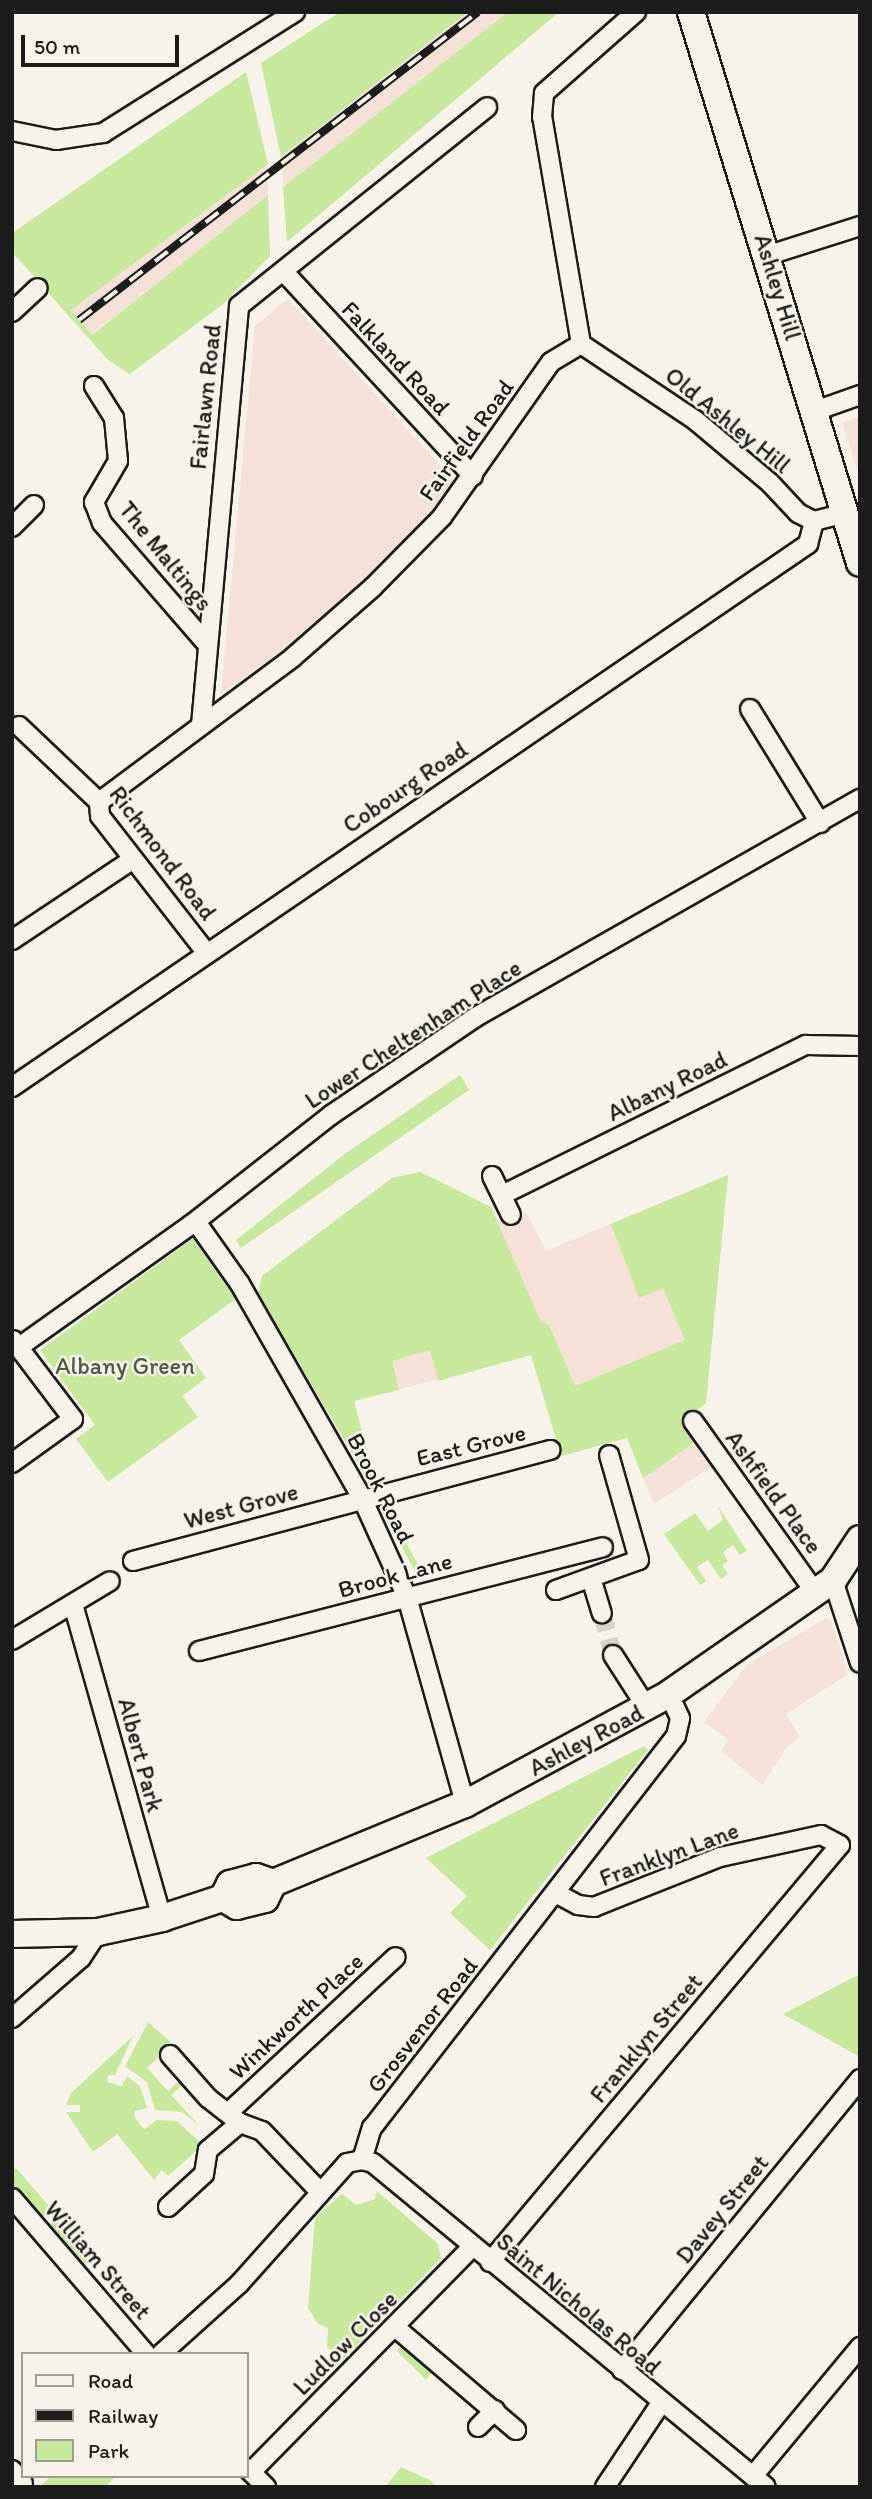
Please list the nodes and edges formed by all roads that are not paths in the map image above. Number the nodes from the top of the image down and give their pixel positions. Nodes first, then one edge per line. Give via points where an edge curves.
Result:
1 (295, 12) edge
2 (636, 12) edge
3 (691, 12) edge
4 (487, 107) dead end
5 (12, 131) edge
6 (860, 226) edge
7 (769, 255) junction
8 (284, 272) junction
9 (38, 288) dead end
10 (12, 312) edge
11 (581, 344) junction
12 (94, 386) dead end
13 (860, 395) edge
14 (815, 411) junction
15 (473, 476) junction
16 (34, 505) dead end
17 (846, 513) junction
18 (814, 521) junction
19 (12, 527) edge
20 (860, 563) edge
21 (205, 642) junction
22 (750, 709) dead end
23 (15, 722) edge
24 (201, 725) junction
25 (860, 799) edge
26 (99, 802) junction
27 (820, 823) junction
28 (132, 860) junction
29 (12, 940) edge
30 (206, 952) junction
31 (860, 1046) edge
32 (12, 1087) edge
33 (492, 1175) dead end
34 (502, 1195) junction
35 (511, 1214) dead end
36 (192, 1224) junction
37 (16, 1343) edge
38 (693, 1421) dead end
39 (551, 1450) dead end
40 (608, 1455) dead end
41 (12, 1463) edge
42 (362, 1498) junction
43 (860, 1539) edge
44 (603, 1546) dead end
45 (133, 1561) dead end
46 (591, 1578) junction
47 (110, 1581) dead end
48 (824, 1586) junction
49 (556, 1590) dead end
50 (407, 1597) junction
51 (73, 1604) junction
52 (602, 1613) tunnel mouth
53 (12, 1640) edge
54 (200, 1651) dead end
55 (613, 1655) tunnel mouth
56 (860, 1663) edge
57 (658, 1701) junction
58 (465, 1804) junction
59 (840, 1845) joint
60 (555, 1893) junction
61 (162, 1918) junction
62 (98, 1932) junction
63 (12, 1934) edge
64 (396, 1957) dead end
65 (12, 2018) edge
66 (170, 2055) dead end
67 (860, 2079) edge
68 (235, 2117) junction
69 (362, 2160) junction
70 (320, 2192) junction
71 (12, 2198) edge
72 (168, 2207) dead end
73 (472, 2247) junction
74 (490, 2262) junction
75 (395, 2327) junction
76 (860, 2347) edge
77 (144, 2352) edge
78 (163, 2352) edge
79 (622, 2370) junction
80 (661, 2403) junction
81 (495, 2410) junction
82 (478, 2427) dead end
83 (516, 2430) dead end
84 (249, 2470) edge
85 (759, 2481) edge
86 (266, 2487) edge
87 (605, 2487) edge

1 - 5 street via 103,133 56,139
2 - 11 street via 544,93 542,117
3 - 7 main road, Ashley Hill
4 - 8 street, Fairlawn Road
6 - 7 street
7 - 14 main road, Ashley Hill
8 - 15 street, Falkland Road
8 - 21 street, Fairlawn Road via 239,306
9 - 10 street
11 - 15 street, Fairfield Road via 551,362
11 - 18 street, Old Ashley Hill via 695,420 770,483 797,513
12 - 21 street, The Maltings via 114,418 117,443 118,461 94,502 102,523
13 - 14 street
14 - 17 main road, Ashley Hill
15 - 24 street, Fairfield Road via 442,517 373,587 292,658
16 - 19 street
17 - 18 street
17 - 20 main road, Ashley Hill
18 - 30 street, Cobourg Road via 808,544
21 - 24 street, Fairlawn Road
22 - 27 street
23 - 26 street, Richmond Road
24 - 26 street, Fairfield Road
25 - 27 street, Lower Cheltenham Place
26 - 28 street, Richmond Road via 100,816
27 - 36 street, Lower Cheltenham Place via 474,1018 331,1115
28 - 29 street
28 - 30 street, Richmond Road
30 - 32 street, Cobourg Road
31 - 34 street, Albany Road via 806,1045
33 - 34 street
34 - 35 street
36 - 37 street, Lower Cheltenham Place
36 - 42 street, Brook Road via 199,1226 240,1284
37 - 41 street via 73,1419
38 - 48 street, Ashfield Place
39 - 42 street, East Grove
40 - 46 street via 639,1560
42 - 45 street, West Grove
42 - 50 street, Brook Road
43 - 48 main road, Ashley Road
44 - 50 street, Brook Lane
46 - 49 street
46 - 52 street
47 - 51 street
48 - 56 street, Ashfield Place
48 - 57 main road, Ashley Road
50 - 54 street, Brook Lane
50 - 58 street, Brook Road
51 - 53 street
51 - 61 street, Albert Park
55 - 57 street, Grosvenor Road
57 - 58 main road, Ashley Road
57 - 60 street, Grosvenor Road via 680,1718 676,1736
58 - 61 main road, Ashley Road via 273,1883 265,1899 237,1906 223,1898
59 - 60 street, Franklyn Lane via 821,1835 720,1857 594,1908
59 - 74 street, Franklyn Street
60 - 69 street, Grosvenor Road via 372,2128
61 - 62 main road, Ashley Road
62 - 63 main road, Ashley Road
62 - 65 street via 81,1958
64 - 68 street, Winkworth Place
66 - 68 street, Winkworth Place via 208,2098
67 - 79 street, Davey Street
68 - 70 street, Winkworth Place via 262,2131
68 - 72 street, Winkworth Place via 208,2150 204,2174
69 - 70 street via 346,2163
69 - 73 street, Saint Nicholas Road via 373,2163
70 - 78 street via 239,2284
71 - 77 street, William Street
73 - 74 street, Saint Nicholas Road
73 - 75 street, Ludlow Close
74 - 79 street, Saint Nicholas Road
75 - 81 street
75 - 84 street, Ludlow Close
76 - 85 street
79 - 80 street, Saint Nicholas Road
80 - 85 street, Saint Nicholas Road
80 - 87 street
81 - 82 street
81 - 83 street
84 - 86 street, Ludlow Close

